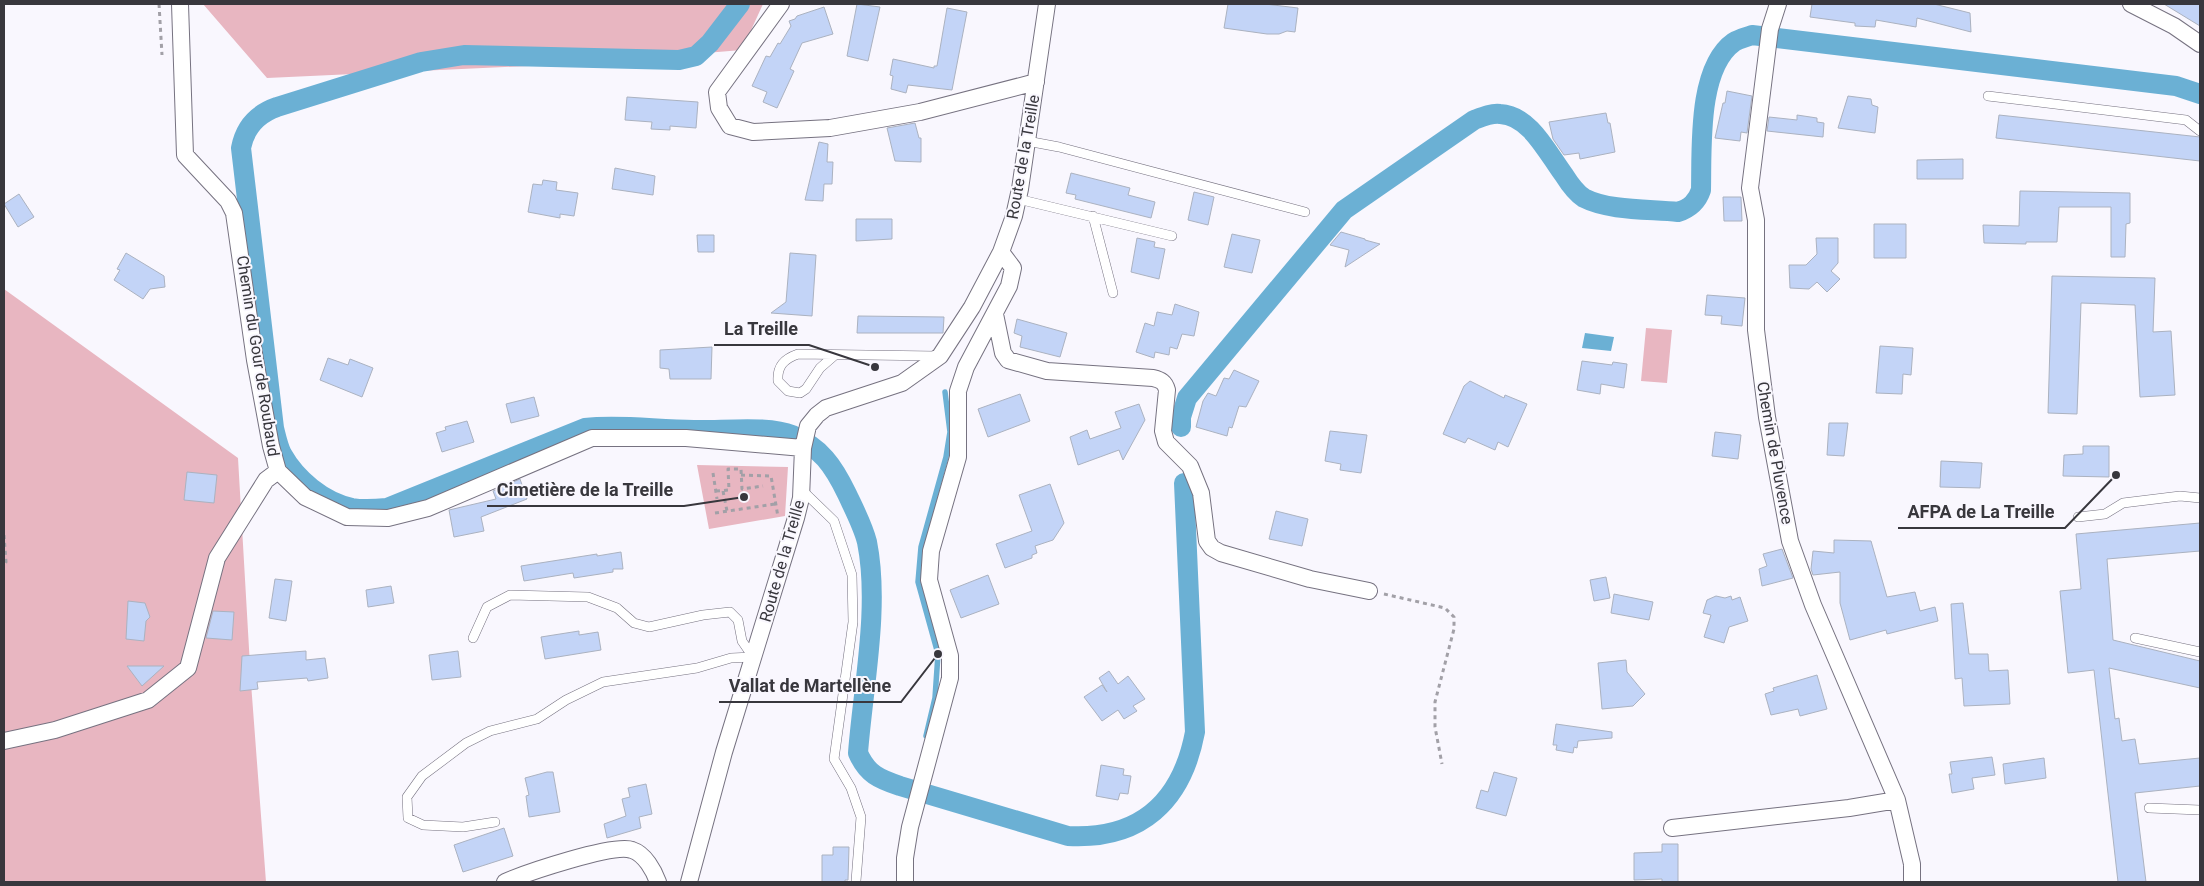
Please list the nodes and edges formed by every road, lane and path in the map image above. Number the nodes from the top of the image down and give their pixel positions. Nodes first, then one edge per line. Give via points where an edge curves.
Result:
1 (180, 4) edge
2 (780, 4) edge
3 (1047, 4) edge
4 (1778, 4) edge
5 (2131, 4) edge
6 (2200, 44) edge
7 (1036, 82) junction
8 (1988, 96) dead end
9 (2200, 130) edge
10 (1027, 141) junction
11 (1018, 199) junction
12 (1305, 212) dead end
13 (1093, 216) junction
14 (1172, 236) dead end
15 (1001, 252) junction
16 (1113, 293) dead end
17 (995, 314) junction
18 (836, 355) junction
19 (940, 356) junction
20 (804, 444) junction
21 (278, 471) junction
22 (713, 473) dead end
23 (741, 475) junction
24 (763, 486) dead end
25 (724, 490) junction
26 (802, 490) junction
27 (716, 491) junction
28 (716, 498) dead end
29 (2200, 498) edge
30 (775, 504) junction
31 (727, 511) junction
32 (715, 513) dead end
33 (778, 517) dead end
34 (2078, 517) dead end
35 (4, 535) edge
36 (4, 566) edge
37 (1369, 591) joint
38 (473, 638) dead end
39 (2135, 638) dead end
40 (2200, 652) edge
41 (753, 657) junction
42 (4, 741) edge
43 (1442, 764) dead end
44 (1897, 800) junction
45 (2149, 808) dead end
46 (2200, 810) edge
47 (495, 822) dead end
48 (1672, 828) dead end
49 (856, 881) dead end
50 (505, 882) edge
51 (658, 882) edge
52 (689, 882) edge
53 (905, 882) edge
54 (1912, 882) edge

1 - 21 street, Chemin du Gour de Roubaud via 185,155 228,201 234,213 255,360
2 - 7 street via 717,92 719,108 730,126 753,132 830,128 920,112
3 - 7 street, Route de la Treille
4 - 44 street, Chemin de Pluvence via 1770,29 1750,188 1756,220 1756,330 1766,417 1790,541 1813,605
5 - 6 street via 2174,26
7 - 10 street, Route de la Treille
8 - 9 lane via 2186,120
10 - 11 street, Route de la Treille
10 - 12 lane
11 - 13 lane
11 - 15 street, Route de la Treille
13 - 14 lane
13 - 16 lane
15 - 17 street via 1013,268 1009,286
15 - 19 street, Route de la Treille via 972,307
17 - 37 street via 1003,353 1008,360 1048,371 1162,381 1167,390 1163,430 1166,442 1190,466 1201,494 1205,533 1212,548 1310,579
17 - 53 street via 966,366 958,391 958,457 931,551 928,580 950,656 950,678 910,827
18 - 18 lane via 820,368 800,393 788,391 778,381 781,365 792,356
18 - 19 lane
19 - 20 street, Route de la Treille via 902,383 826,408 817,415
20 - 21 street, Chemin du Gour de Roubaud via 686,438 592,438 428,508 388,518 347,517 305,497
20 - 26 street, Route de la Treille
21 - 42 street via 266,480 217,558 188,668 148,700 56,730
22 - 27 path
23 - 24 path via 742,489
23 - 25 path via 741,470 728,469 729,490
23 - 30 path via 771,476
25 - 27 path
25 - 31 path
26 - 41 street, Route de la Treille
26 - 49 lane via 834,521 852,575 853,622 834,759 851,788 861,817
27 - 28 path
29 - 34 lane via 2180,496 2123,503 2105,514
30 - 31 path
30 - 33 path
31 - 32 path
35 - 36 path
37 - 43 path via 1426,602 1445,608 1454,617 1454,628 1434,702 1434,727
38 - 41 lane via 487,607 510,595 588,597 617,608 634,623 649,627 730,612 738,620 742,641
39 - 40 lane
41 - 47 lane via 731,658 697,668 603,682 537,719 490,731 466,743 422,776 407,798 408,818 423,826 463,827
41 - 52 street, Route de la Treille
44 - 48 street
44 - 54 street, Chemin de Pluvence via 1912,864
45 - 46 lane
50 - 51 street via 617,849 632,850 643,857

